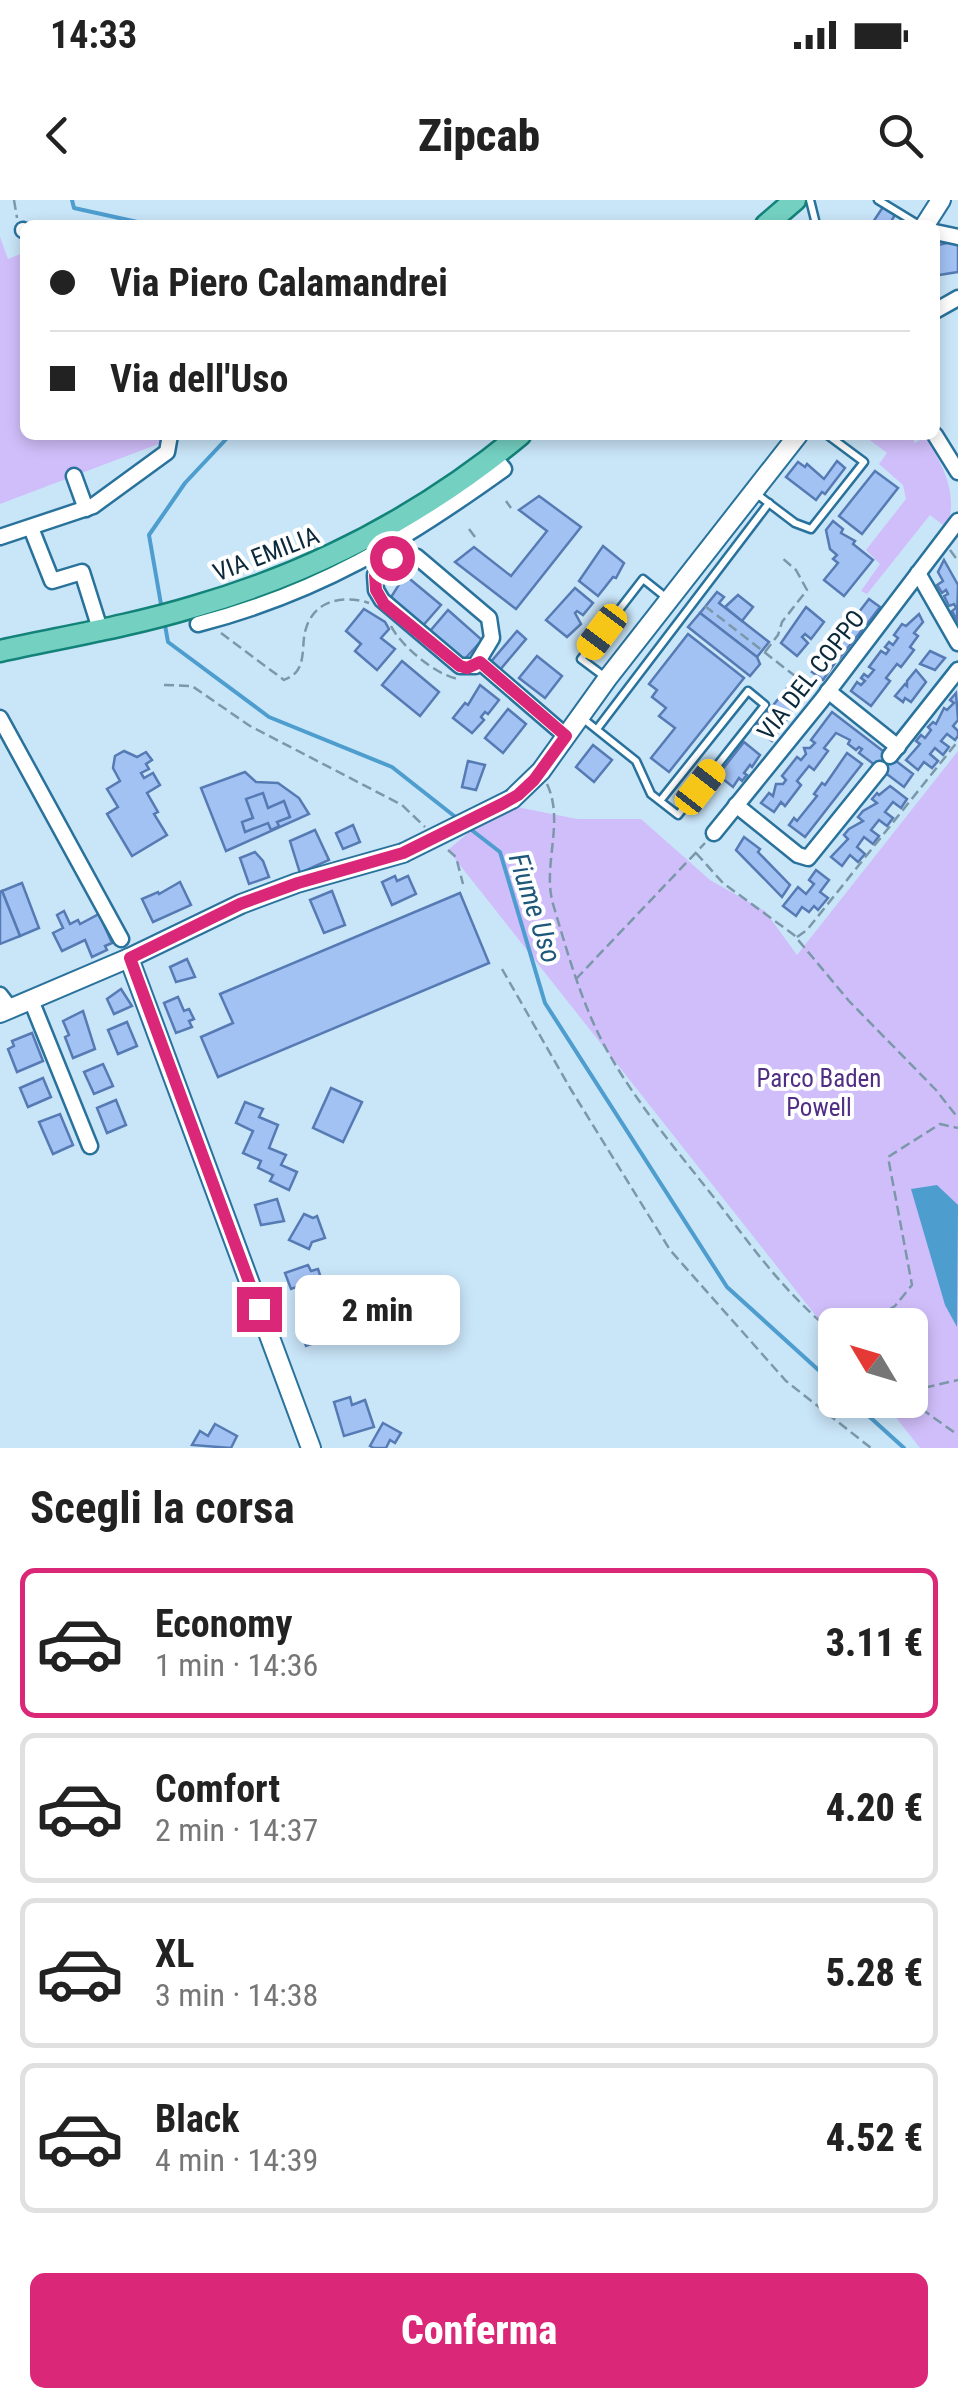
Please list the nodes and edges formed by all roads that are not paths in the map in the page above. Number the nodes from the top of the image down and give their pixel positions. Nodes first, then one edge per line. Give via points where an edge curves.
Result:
1 (795, 200) edge
2 (878, 200) edge
3 (941, 200) edge
4 (772, 220) edge
5 (913, 220) edge
6 (926, 220) edge
7 (169, 440) edge
8 (514, 440) edge
9 (792, 440) edge
10 (834, 440) edge
11 (938, 440) edge
12 (493, 456) junction
13 (958, 472) edge
14 (74, 476) dead end
15 (753, 491) junction
16 (769, 504) junction
17 (83, 510) junction
18 (958, 521) edge
19 (31, 528) junction
20 (958, 531) edge
21 (0, 537) edge
22 (942, 543) junction
23 (918, 573) junction
24 (669, 600) junction
25 (202, 623) road end
26 (108, 627) junction
27 (0, 641) edge
28 (958, 643) edge
29 (26, 646) junction
30 (0, 652) edge
31 (480, 662) junction
32 (0, 664) edge
33 (958, 670) edge
34 (607, 679) junction
35 (820, 693) junction
36 (580, 716) junction
37 (0, 718) edge
38 (598, 729) junction
39 (566, 736) junction
40 (889, 757) junction
41 (660, 801) junction
42 (736, 805) junction
43 (714, 833) dead end
44 (121, 939) dead end
45 (130, 958) junction
46 (31, 1000) junction
47 (3, 1005) edge
48 (90, 1146) dead end
49 (311, 1448) edge

1 - 4 main road
2 - 5 lane
3 - 6 street
7 - 17 street via 167,452
8 - 12 main road, VIA EMILIA
9 - 15 street
10 - 16 lane via 864,462 817,523 807,530
11 - 13 street
12 - 25 street via 504,468 388,548 300,591
12 - 26 main road, VIA EMILIA via 440,497 328,559 221,598
14 - 17 street
15 - 16 lane
15 - 24 street
16 - 38 lane
17 - 19 street
18 - 22 street, VIA DEL COPPO
19 - 21 street
19 - 26 street via 52,581 82,572
20 - 22 street, VIA DEL COPPO
22 - 23 street, VIA DEL COPPO
23 - 28 street
23 - 35 street, VIA DEL COPPO
24 - 34 street
24 - 34 lane via 642,579 582,659
26 - 29 main road, VIA EMILIA
27 - 29 street
29 - 30 main road, VIA EMILIA
29 - 32 street
31 - 31 street via 492,638 489,618 417,557 386,562 375,575 384,604 460,666
31 - 39 street
33 - 40 street
34 - 36 street
35 - 40 street
35 - 42 street, VIA DEL COPPO
36 - 38 lane
36 - 39 street
37 - 44 street
38 - 41 lane via 636,761
39 - 45 street, bridge via 512,799 403,853 240,904
40 - 42 street via 808,858
41 - 41 lane via 678,815 765,705 748,691
42 - 43 street, VIA DEL COPPO
45 - 46 street
45 - 49 street
46 - 47 street
46 - 48 street

